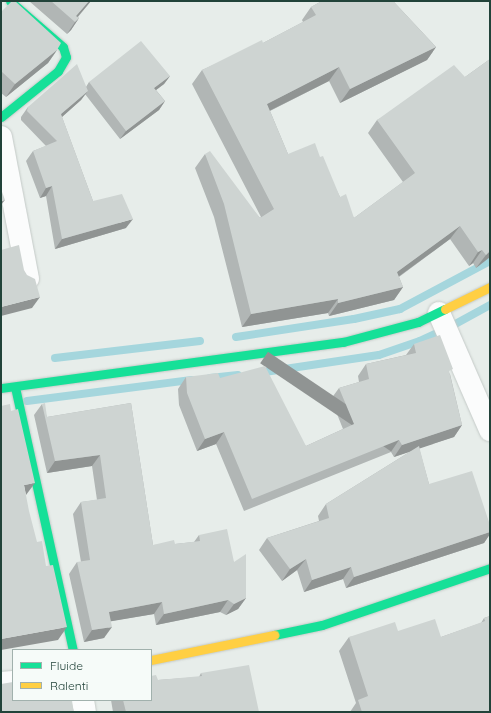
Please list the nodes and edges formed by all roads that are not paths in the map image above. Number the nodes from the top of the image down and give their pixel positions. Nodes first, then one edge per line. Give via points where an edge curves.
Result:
1 (10, 1) edge
2 (1, 117) edge
3 (1, 137) edge
4 (28, 278) edge
5 (490, 287) edge
6 (438, 313) junction
7 (15, 387) junction
8 (1, 388) edge
9 (490, 430) edge
10 (490, 568) edge
11 (73, 649) edge
12 (152, 660) edge
13 (12, 682) edge
14 (1, 683) edge
15 (83, 701) edge
16 (85, 712) edge

1 - 2 street via 63,47 66,57 58,71
3 - 4 street
5 - 6 street
6 - 7 street via 393,331 343,342
6 - 9 street
7 - 8 street
7 - 11 street
10 - 12 street via 322,625
13 - 14 street
15 - 16 street

